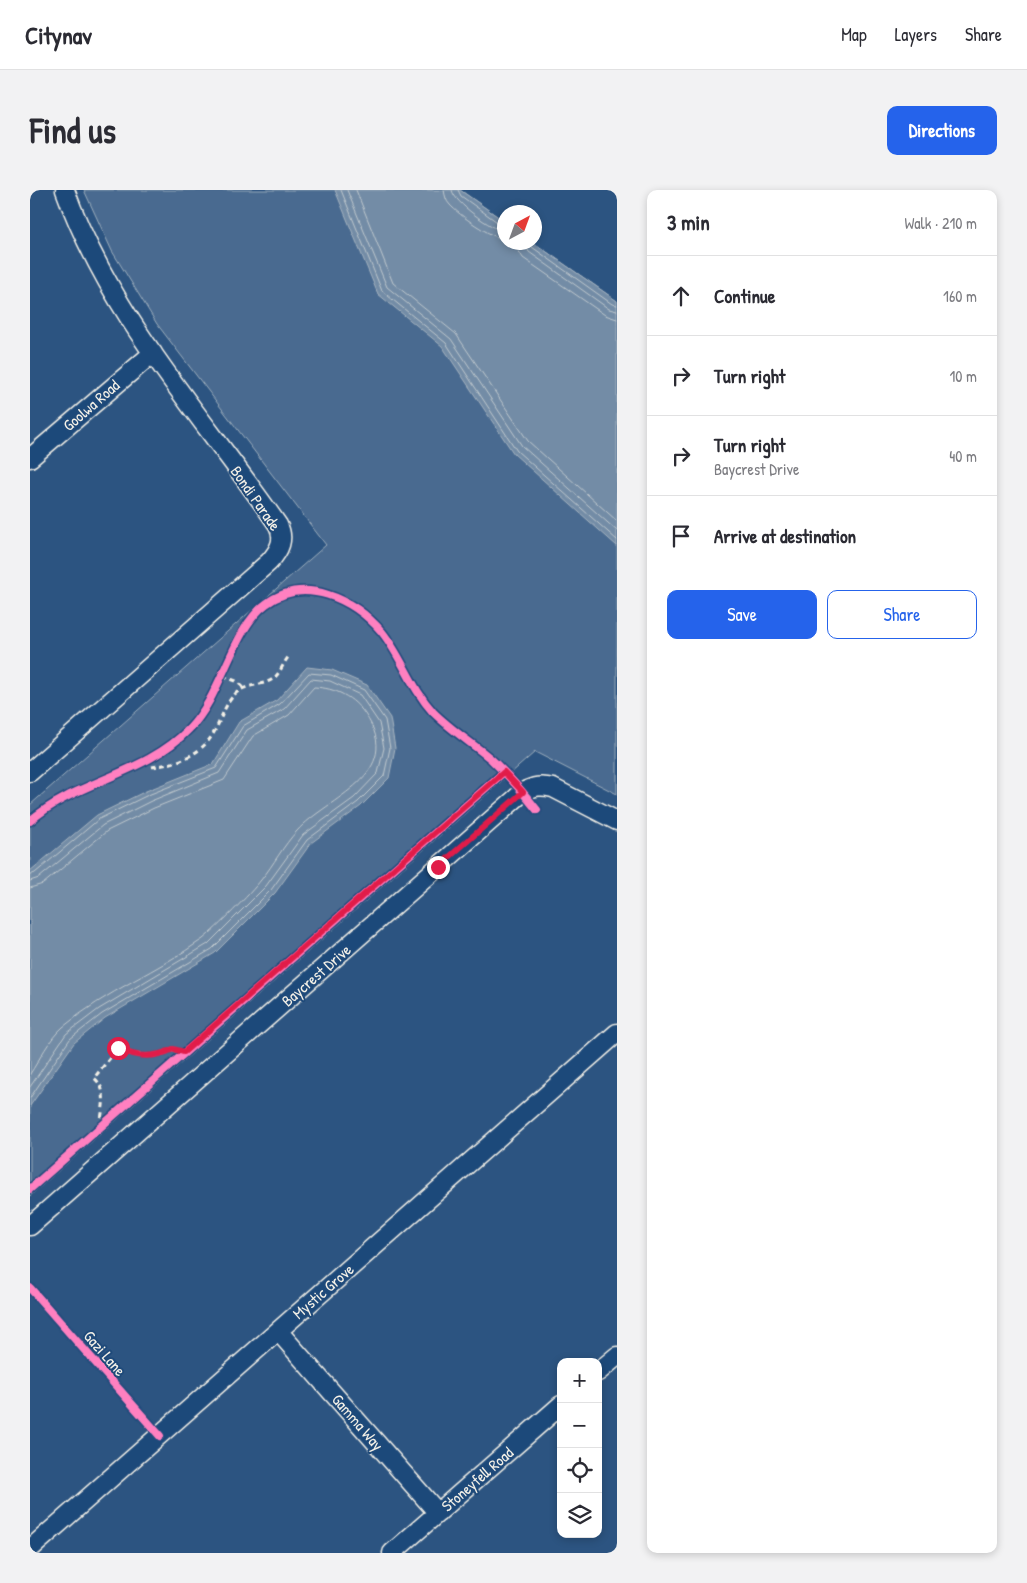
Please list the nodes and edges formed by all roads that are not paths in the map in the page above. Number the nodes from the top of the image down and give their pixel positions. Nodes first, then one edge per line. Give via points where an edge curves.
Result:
1 (65, 190) edge
2 (153, 353) junction
3 (30, 458) edge
4 (30, 772) edge
5 (617, 821) edge
6 (617, 1032) edge
7 (30, 1226) edge
8 (278, 1331) junction
9 (617, 1356) edge
10 (602, 1369) edge
11 (557, 1409) edge
12 (438, 1513) junction
13 (30, 1549) edge
14 (392, 1553) edge

1 - 2 street, Bondi Parade via 98,268
2 - 3 street, Goolwa Road
2 - 4 street, Bondi Parade via 173,386 278,525 281,543 269,562
5 - 7 street, Baycrest Drive via 553,788 532,787 523,792
6 - 8 street, Mystic Grove
8 - 12 street, Gamma Way
8 - 13 street, Mystic Grove
9 - 10 street
11 - 12 street, Stoneyfell Road
12 - 14 street, Stoneyfell Road

